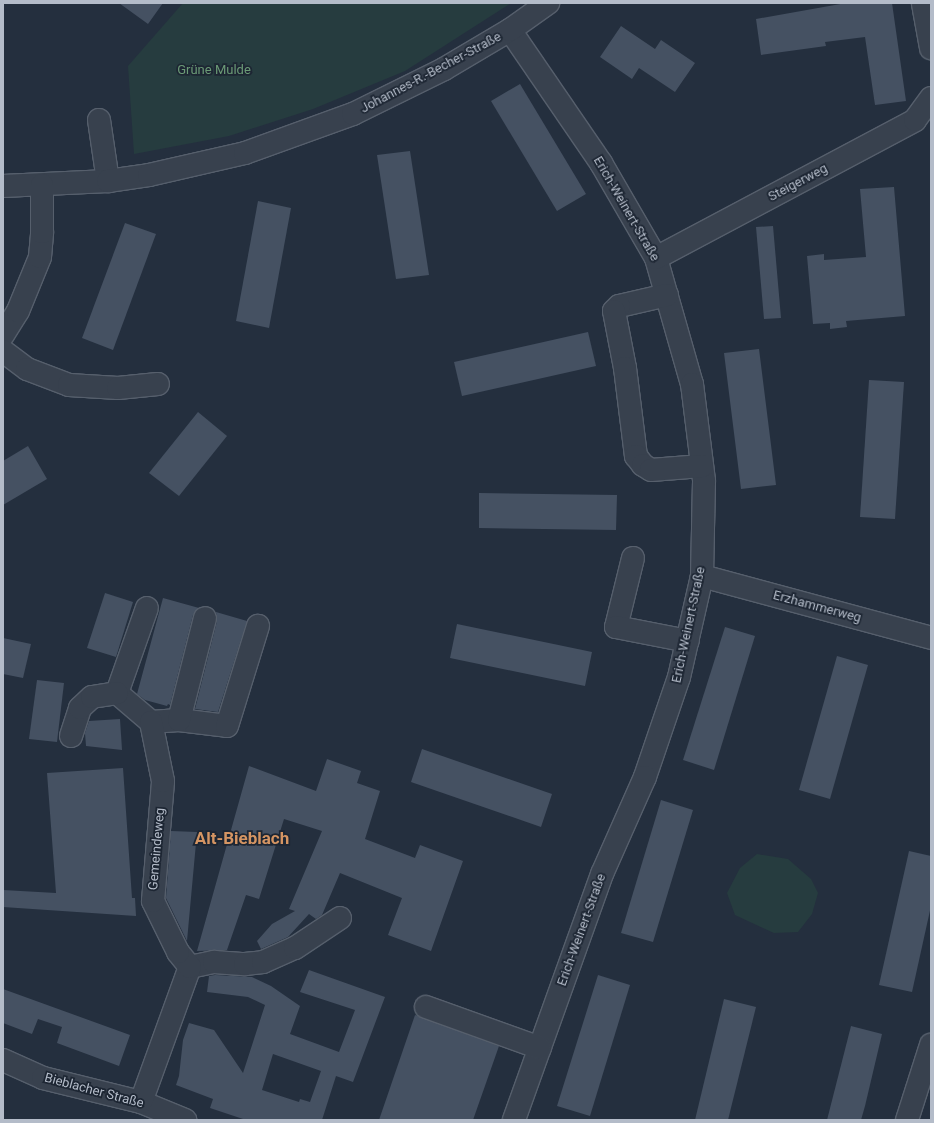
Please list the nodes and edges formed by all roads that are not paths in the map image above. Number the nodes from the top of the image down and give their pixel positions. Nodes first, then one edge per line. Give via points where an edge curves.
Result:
1 (548, 3) edge
2 (924, 4) dead end
3 (510, 30) junction
4 (931, 48) edge
5 (931, 98) edge
6 (99, 120) dead end
7 (108, 181) junction
8 (42, 185) junction
9 (3, 186) edge
10 (656, 258) junction
11 (667, 295) junction
12 (3, 335) edge
13 (3, 351) edge
14 (158, 384) dead end
15 (702, 466) junction
16 (633, 558) dead end
17 (702, 576) junction
18 (147, 608) dead end
19 (205, 618) dead end
20 (258, 626) dead end
21 (931, 638) edge
22 (688, 641) junction
23 (117, 693) junction
24 (179, 720) junction
25 (151, 722) junction
26 (71, 736) dead end
27 (340, 918) dead end
28 (190, 968) junction
29 (426, 1007) dead end
30 (540, 1048) junction
31 (930, 1051) edge
32 (3, 1060) edge
33 (141, 1102) junction
34 (521, 1118) edge
35 (186, 1120) edge
36 (907, 1120) edge

1 - 3 street, Johannes-R.-Becher-Straße
2 - 4 street
3 - 7 street, Johannes-R.-Becher-Straße via 444,69 353,114 245,153 149,175
3 - 10 street, Erich-Weinert-Straße via 601,163
5 - 10 street, Steigerweg via 915,120
6 - 7 street
7 - 8 street, Johannes-R.-Becher-Straße
8 - 9 street, Johannes-R.-Becher-Straße
8 - 12 street via 40,257 18,311
10 - 11 street, Erich-Weinert-Straße
11 - 15 street, Erich-Weinert-Straße via 692,384
11 - 15 street via 619,306 614,311 625,368 636,456 651,470
13 - 14 street via 27,369 69,385 118,388
15 - 17 street, Erich-Weinert-Straße
16 - 22 street via 616,627
17 - 21 street, Erzhammerweg
17 - 22 street, Erich-Weinert-Straße
18 - 23 street
19 - 24 street
20 - 24 street via 227,726
22 - 30 street, Erich-Weinert-Straße via 679,677 645,777 602,874
23 - 25 street
23 - 26 street via 92,697 80,708
24 - 25 street
25 - 28 street, Gemeindeweg via 163,782 153,901 178,952
27 - 28 street via 295,948 263,962 214,962
28 - 33 street
29 - 30 street
30 - 34 street, Erich-Weinert-Straße
31 - 36 street
32 - 33 street, Bieblacher Straße via 43,1078
33 - 35 street, Bieblacher Straße

